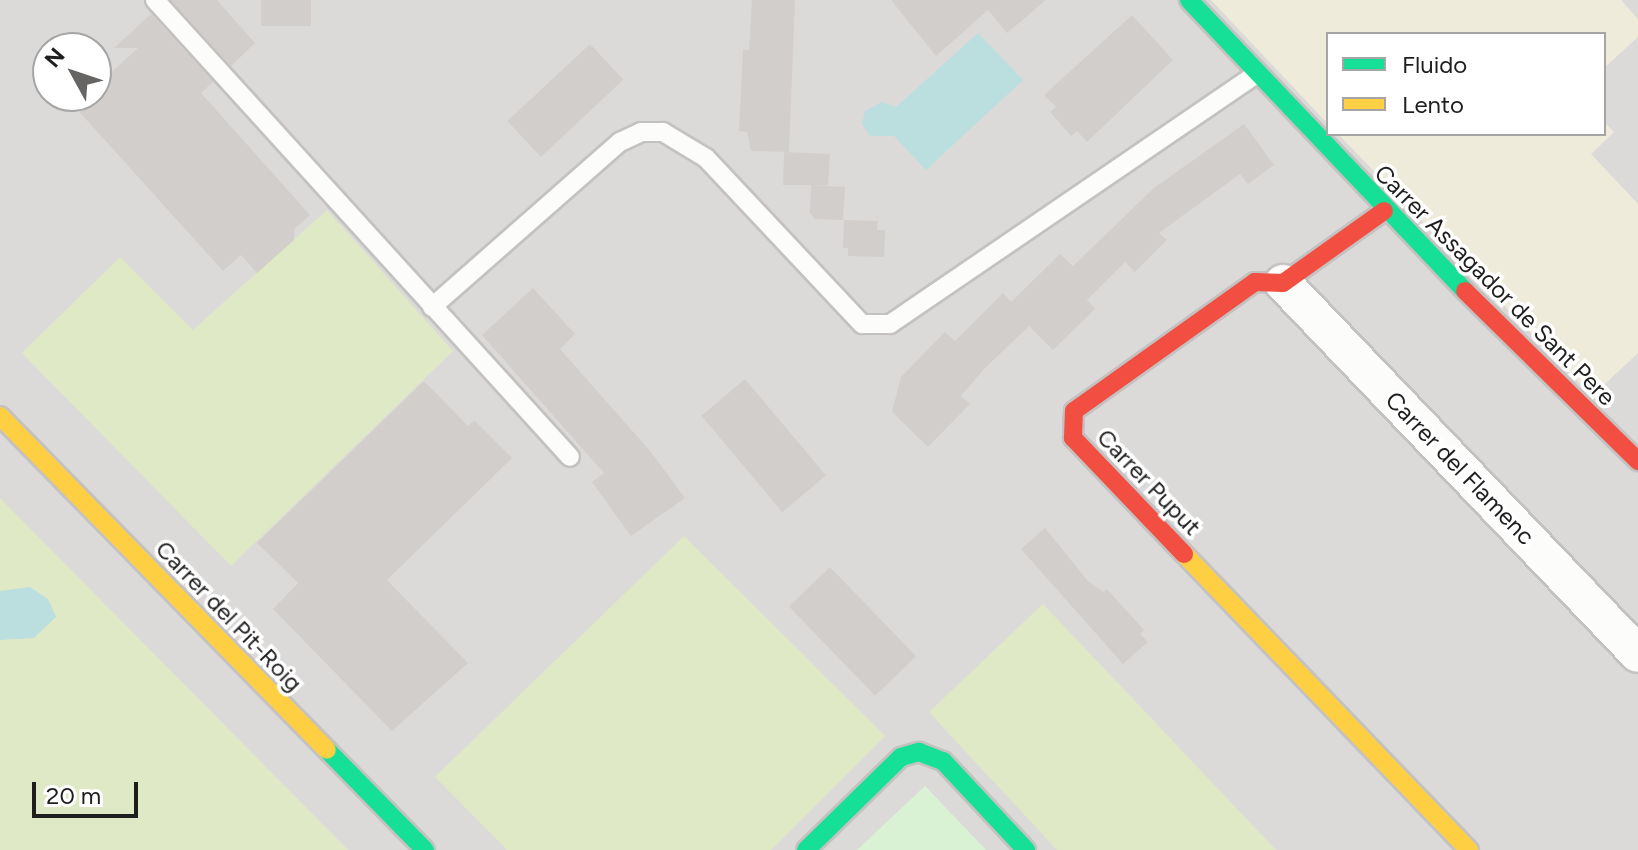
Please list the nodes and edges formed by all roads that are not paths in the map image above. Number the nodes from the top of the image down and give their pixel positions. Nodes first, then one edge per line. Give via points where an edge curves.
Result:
1 (155, 0) edge
2 (1189, 0) edge
3 (1256, 74) junction
4 (1384, 211) junction
5 (1283, 283) junction
6 (432, 307) junction
7 (0, 416) edge
8 (570, 457) dead end
9 (1638, 461) edge
10 (1638, 654) edge
11 (412, 846) edge
12 (806, 850) edge
13 (1026, 850) edge
14 (1469, 850) edge

1 - 6 lane
2 - 3 street, Carrer Assagador de Sant Pere
3 - 4 street, Carrer Assagador de Sant Pere
3 - 6 lane via 890,324 862,324 706,158 663,132 641,132 620,142
4 - 5 street, Carrer Puput
4 - 9 street, Carrer Assagador de Sant Pere
5 - 10 street, Carrer del Flamenc
5 - 14 street, Carrer Puput via 1255,282 1074,411 1073,438
6 - 8 lane
7 - 11 street, Carrer del Pit-Roig
12 - 13 street via 901,757 919,752 943,761

